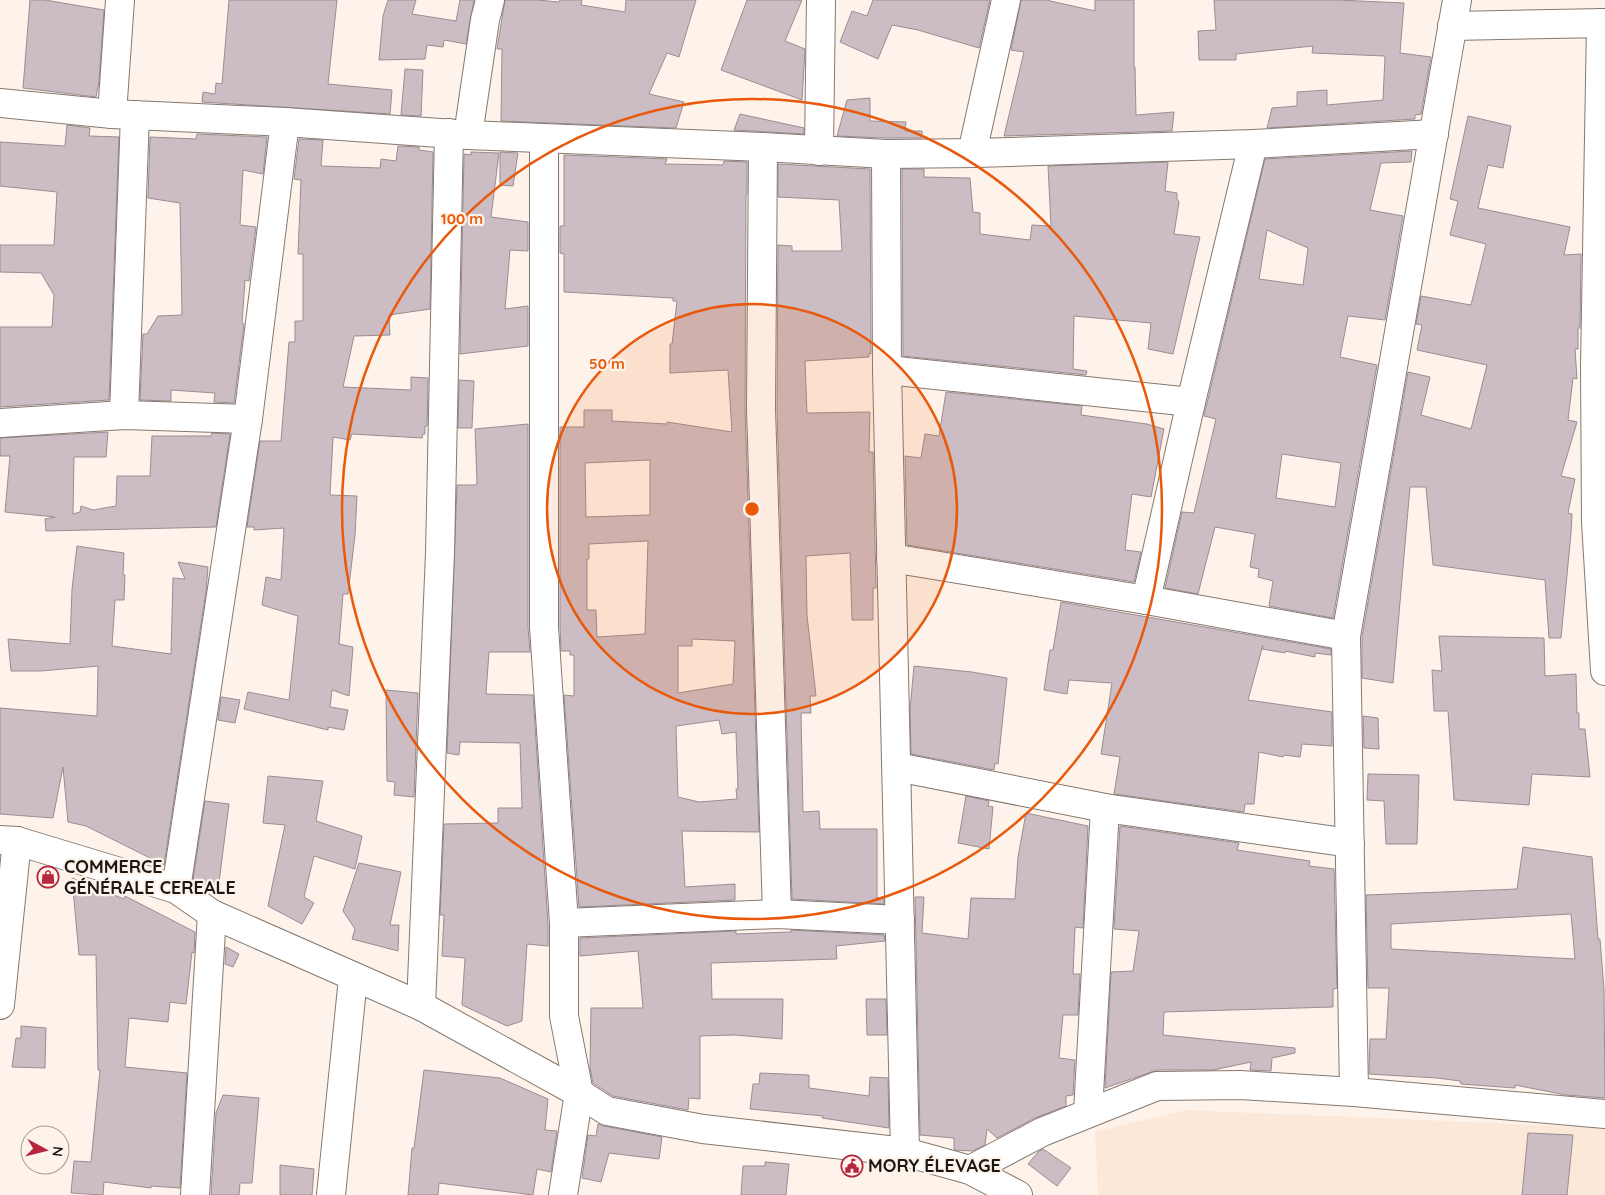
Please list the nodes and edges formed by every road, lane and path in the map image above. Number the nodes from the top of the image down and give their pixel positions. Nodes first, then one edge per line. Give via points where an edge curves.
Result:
1 (120, 0) edge
2 (490, 0) edge
3 (821, 0) edge
4 (1006, 0) edge
5 (1455, 13) edge
6 (1603, 23) edge
7 (0, 103) edge
8 (124, 114) junction
9 (285, 122) junction
10 (459, 134) junction
11 (1434, 134) junction
12 (544, 139) junction
13 (1253, 144) junction
14 (763, 147) junction
15 (819, 151) junction
16 (972, 153) junction
17 (886, 154) junction
18 (1600, 367) edge
19 (887, 370) junction
20 (1191, 402) junction
21 (124, 415) junction
22 (248, 419) junction
23 (0, 423) edge
24 (891, 558) junction
25 (1146, 600) junction
26 (1346, 636) junction
27 (1605, 671) edge
28 (897, 767) junction
29 (1106, 808) junction
30 (9, 841) edge
31 (1350, 843) junction
32 (176, 889) junction
33 (212, 914) junction
34 (777, 914) junction
35 (900, 920) junction
36 (564, 923) junction
37 (353, 978) junction
38 (0, 1005) edge
39 (421, 1006) junction
40 (1354, 1092) junction
41 (579, 1093) junction
42 (1088, 1112) junction
43 (1605, 1114) edge
44 (905, 1152) junction
45 (970, 1170) junction
46 (195, 1195) edge
47 (331, 1195) edge
48 (562, 1195) edge
49 (1018, 1195) edge

1 - 8 street
2 - 10 street
3 - 15 street
4 - 16 street
5 - 6 street
5 - 11 street
6 - 18 street
7 - 8 street
8 - 9 street
8 - 21 street
9 - 10 street
9 - 22 street
10 - 12 street
10 - 39 street
11 - 13 street
11 - 26 street
12 - 14 street
12 - 36 street via 544,628
13 - 16 street
13 - 20 street
13 - 25 street
14 - 15 street
14 - 34 street via 761,409
15 - 17 street
16 - 17 street
17 - 19 street
18 - 27 street via 1596,522
19 - 20 street
19 - 24 street
20 - 25 street
21 - 22 street
21 - 23 street
22 - 32 street
24 - 25 street
24 - 28 street
25 - 26 street
26 - 31 street
28 - 29 street
28 - 35 street
29 - 31 street
29 - 42 street
30 - 32 street
30 - 38 street
31 - 40 street
32 - 33 street
33 - 37 street
33 - 46 street
34 - 35 street
34 - 36 street
35 - 44 street
36 - 41 street via 564,1016
37 - 39 street
37 - 47 street
39 - 41 street
40 - 42 street via 1240,1085 1157,1086
40 - 43 street
41 - 44 street via 607,1111 703,1129
41 - 48 street
42 - 45 street
44 - 45 street
45 - 49 street

